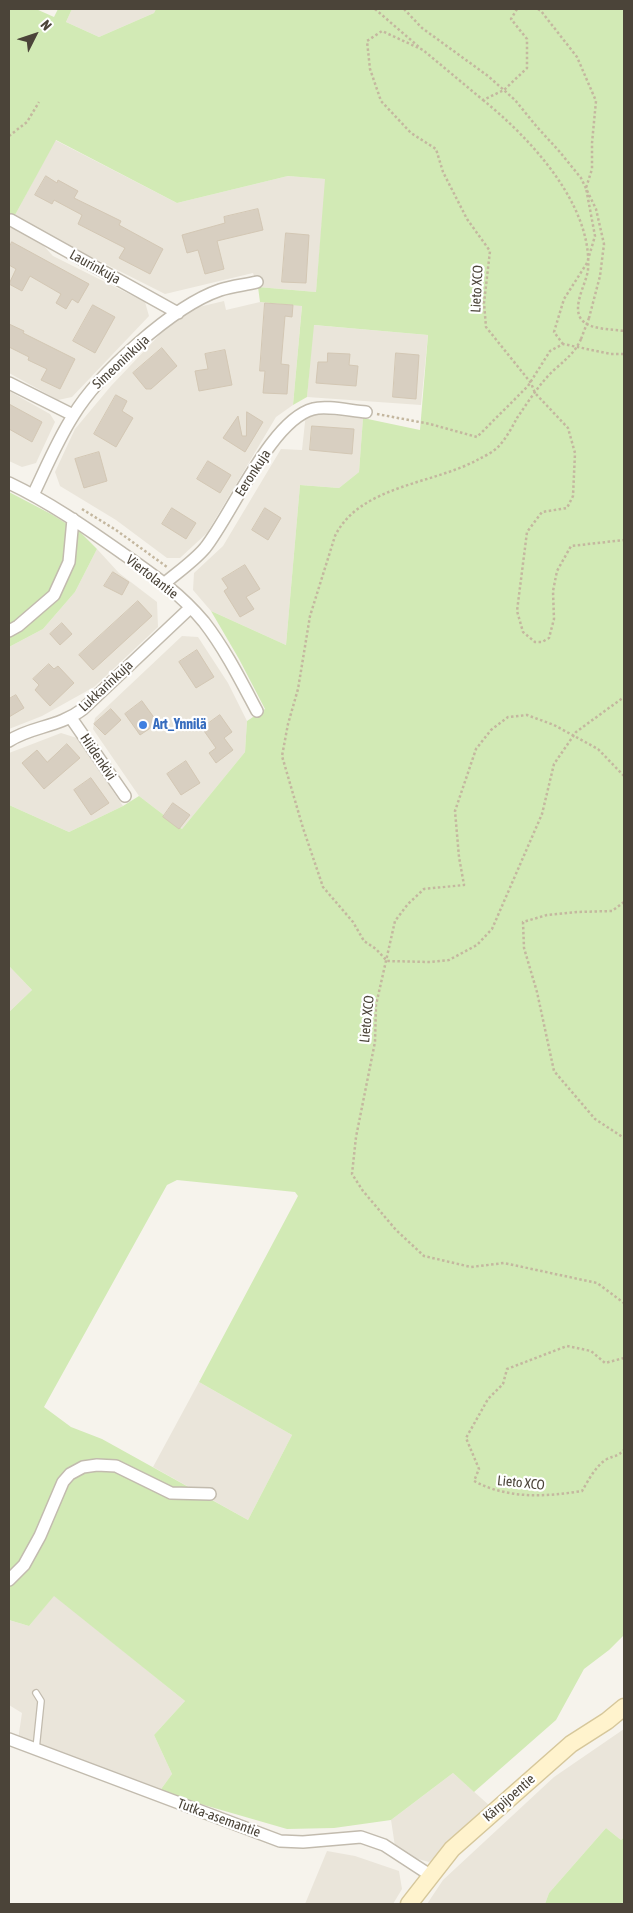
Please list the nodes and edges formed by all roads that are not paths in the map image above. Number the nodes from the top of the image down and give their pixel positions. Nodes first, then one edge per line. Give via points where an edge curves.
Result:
1 (11, 220) dead end
2 (257, 282) dead end
3 (178, 313) junction
4 (9, 383) edge
5 (366, 412) road end
6 (73, 415) junction
7 (9, 483) edge
8 (33, 495) junction
9 (73, 519) junction
10 (165, 583) junction
11 (190, 608) junction
12 (9, 632) edge
13 (257, 711) dead end
14 (71, 718) junction
15 (9, 741) edge
16 (125, 796) dead end
17 (210, 1494) dead end
18 (9, 1580) edge
19 (36, 1693) dead end
20 (624, 1707) edge
21 (9, 1739) edge
22 (36, 1749) junction
23 (430, 1875) junction
24 (409, 1904) edge

1 - 3 street, Laurinkuja
2 - 3 street, Simeoninkuja via 219,290
3 - 6 street, Simeoninkuja via 131,350 93,387
4 - 6 street
5 - 10 street, Eeronkuja via 314,408 302,413 263,454 204,549
6 - 8 street, Simeoninkuja
7 - 8 street, Viertolantie
8 - 9 street, Viertolantie
9 - 10 street, Viertolantie
9 - 12 street via 69,562 54,595
10 - 11 street, Viertolantie
11 - 13 street, Viertolantie via 222,648
11 - 14 street, Lukkarinkuja
14 - 15 street, Lukkarinkuja
14 - 16 street, Hiidenkivi
17 - 18 street via 171,1493 116,1466 97,1464 83,1467 63,1482 28,1558
19 - 22 lane via 41,1702
20 - 23 street, Kärpijoentie via 571,1744 452,1849
21 - 22 street, Tutka-asemantie
22 - 23 street, Tutka-asemantie via 280,1841 361,1837 384,1845
23 - 24 street, Kärpijoentie

